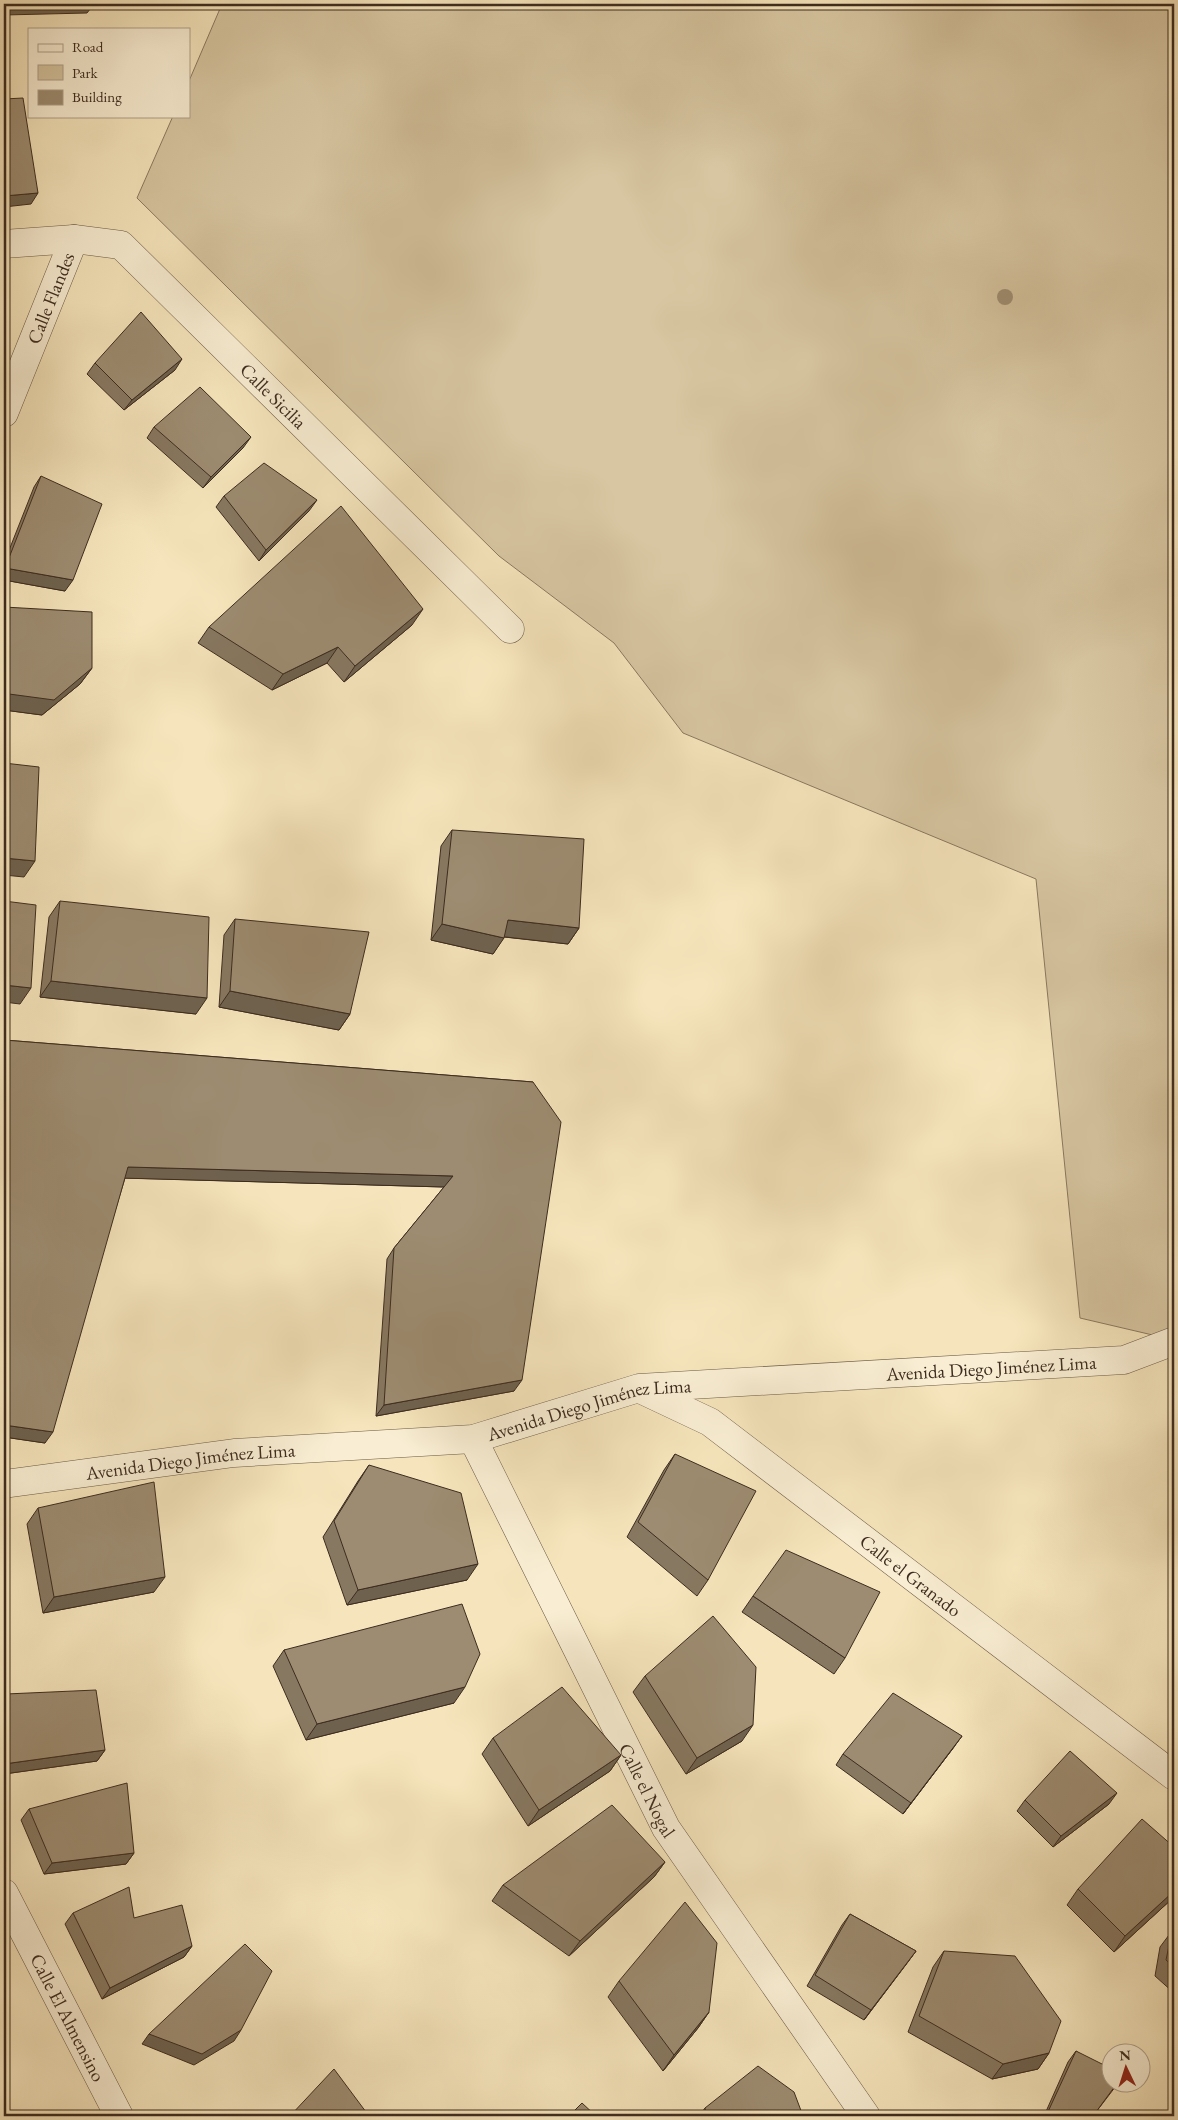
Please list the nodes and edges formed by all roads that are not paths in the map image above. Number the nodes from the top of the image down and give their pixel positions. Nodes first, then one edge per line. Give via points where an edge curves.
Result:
1 (74, 240) junction
2 (4, 244) edge
3 (4, 413) edge
4 (510, 629) dead end
5 (1174, 1341) edge
6 (639, 1388) junction
7 (473, 1439) junction
8 (4, 1484) edge
9 (1174, 1776) edge
10 (4, 1893) edge
11 (119, 2116) edge
12 (866, 2116) edge

1 - 2 street, Calle Sicilia
1 - 3 street, Calle Flandes
1 - 4 street, Calle Sicilia via 121,245
5 - 6 street, Avenida Diego Jiménez Lima via 1124,1360
6 - 7 street, Avenida Diego Jiménez Lima
6 - 9 street, Calle el Granado via 710,1422
7 - 8 street, Avenida Diego Jiménez Lima via 234,1453
7 - 12 street, Calle el Nogal via 666,1828
10 - 11 street, Calle El Almensino

